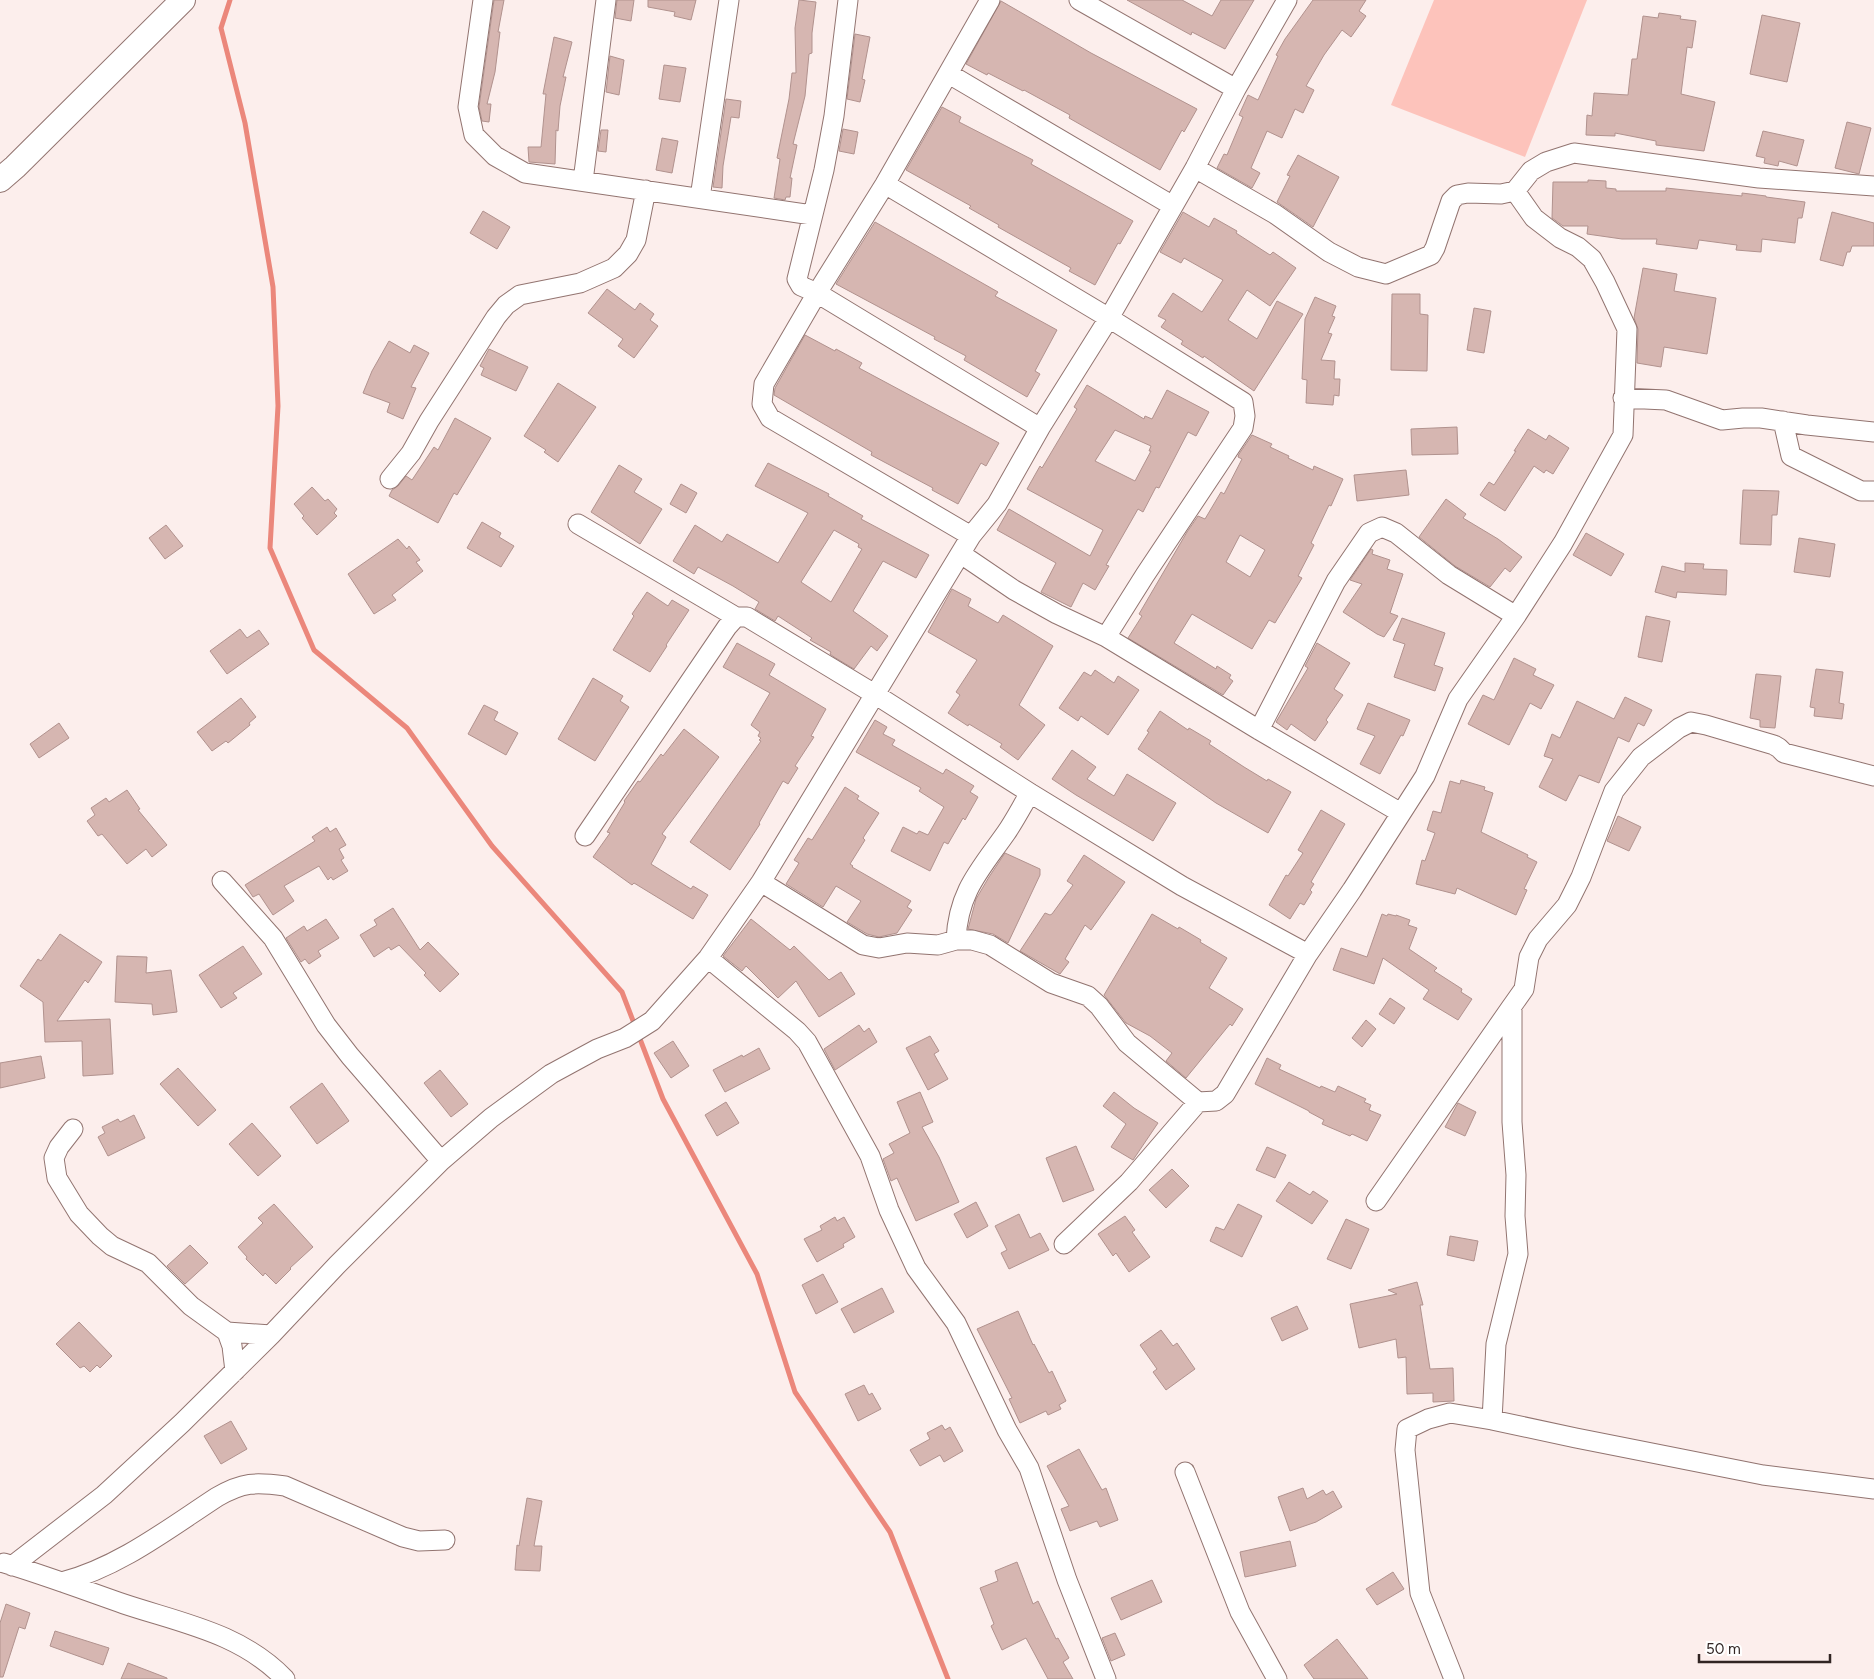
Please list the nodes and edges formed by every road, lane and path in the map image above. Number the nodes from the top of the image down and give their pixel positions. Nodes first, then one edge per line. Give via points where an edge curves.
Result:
1 (183, 0) edge
2 (483, 0) edge
3 (606, 0) edge
4 (729, 0) edge
5 (848, 0) edge
6 (990, 0) edge
7 (1079, 0) edge
8 (1287, 0) edge
9 (949, 74) junction
10 (1236, 89) junction
11 (1195, 168) junction
12 (0, 180) edge
13 (583, 181) junction
14 (885, 184) junction
15 (1874, 186) edge
16 (646, 190) junction
17 (1515, 191) junction
18 (700, 198) junction
19 (1173, 206) junction
20 (812, 215) junction
21 (817, 293) junction
22 (1108, 318) junction
23 (1623, 398) junction
24 (1784, 421) junction
25 (1040, 428) junction
26 (1874, 432) edge
27 (390, 478) dead end
28 (1874, 491) edge
29 (578, 524) dead end
30 (971, 536) junction
31 (961, 554) junction
32 (1516, 616) junction
33 (736, 617) junction
34 (1106, 636) junction
35 (876, 695) junction
36 (1259, 730) junction
37 (1874, 776) edge
38 (1030, 793) junction
39 (1401, 813) junction
40 (585, 836) dead end
41 (222, 881) dead end
42 (761, 882) junction
43 (956, 940) junction
44 (1308, 954) junction
45 (708, 958) junction
46 (1512, 1006) junction
47 (1198, 1102) junction
48 (73, 1129) dead end
49 (441, 1161) junction
50 (1376, 1201) dead end
51 (1064, 1244) dead end
52 (227, 1332) junction
53 (271, 1335) junction
54 (235, 1371) junction
55 (1492, 1420) junction
56 (1185, 1472) dead end
57 (1874, 1489) edge
58 (445, 1540) dead end
59 (6, 1564) edge
60 (62, 1582) junction
61 (285, 1679) edge
62 (1106, 1679) edge
63 (1277, 1679) edge
64 (1454, 1679) edge

1 - 12 street
2 - 13 street via 468,107 474,135 495,156 526,174
3 - 13 street
4 - 18 street
5 - 20 street via 834,116
6 - 9 street
7 - 10 street
8 - 10 street
9 - 14 street
9 - 19 street
10 - 11 street
11 - 17 street via 1275,214 1329,252 1358,267 1386,274 1431,255 1451,201 1457,195
11 - 19 street
13 - 16 street
14 - 21 street
14 - 22 street
15 - 17 street via 1759,178 1574,153 1546,162 1531,171
16 - 18 street
16 - 27 street via 636,240 628,254 614,268 580,283 520,295 506,305 411,453
17 - 23 street via 1534,218 1592,259 1606,282 1626,329
18 - 20 street
19 - 22 street
20 - 21 street via 797,279 800,286
21 - 25 street
21 - 30 street via 764,384 762,404 770,418
22 - 25 street
22 - 34 street via 1242,402 1245,416 1243,428
23 - 24 street via 1666,400 1722,420
23 - 32 street via 1623,435 1563,543
24 - 26 street
24 - 28 street via 1790,456 1861,492
25 - 30 street via 997,504
29 - 33 street
30 - 31 street
31 - 34 street via 1014,590
31 - 35 street
32 - 36 street via 1449,575 1396,533 1382,528 1369,533 1336,581
32 - 39 street via 1458,699 1425,776
33 - 35 street via 747,617
33 - 40 street
34 - 36 street
35 - 38 street
35 - 42 street
36 - 39 street
37 - 46 street via 1784,753 1774,746 1706,725 1691,722 1679,728 1641,757 1614,791 1581,877 1566,905 1538,939 1529,957 1524,989
38 - 43 street via 1007,832 979,869 957,920
38 - 44 street via 1182,886
39 - 44 street
41 - 49 street via 273,938 326,1025
42 - 43 street via 863,945 879,948 907,943 938,945
42 - 45 street
43 - 47 street via 990,945 1050,983 1088,996 1127,1043
44 - 47 street via 1225,1094 1216,1101
45 - 49 street via 652,1021 625,1038 551,1074 490,1118
45 - 62 street via 797,1031 807,1042 846,1109 870,1156 889,1210 916,1268 956,1323 1007,1430 1029,1468 1067,1580
46 - 50 street
46 - 55 street via 1512,1122 1518,1254 1496,1344
47 - 51 street via 1129,1182
48 - 52 street via 54,1158 57,1178 78,1214 112,1246 148,1263 191,1306
49 - 53 street
52 - 53 street
52 - 54 street
53 - 54 street
54 - 59 street via 104,1495
55 - 57 street via 1763,1475
55 - 64 street via 1450,1413 1407,1429 1405,1450 1420,1593
56 - 63 street via 1240,1612
58 - 60 street via 419,1541 403,1537 285,1486 250,1484 234,1487 110,1564
59 - 60 street
60 - 61 street via 231,1640 258,1656

